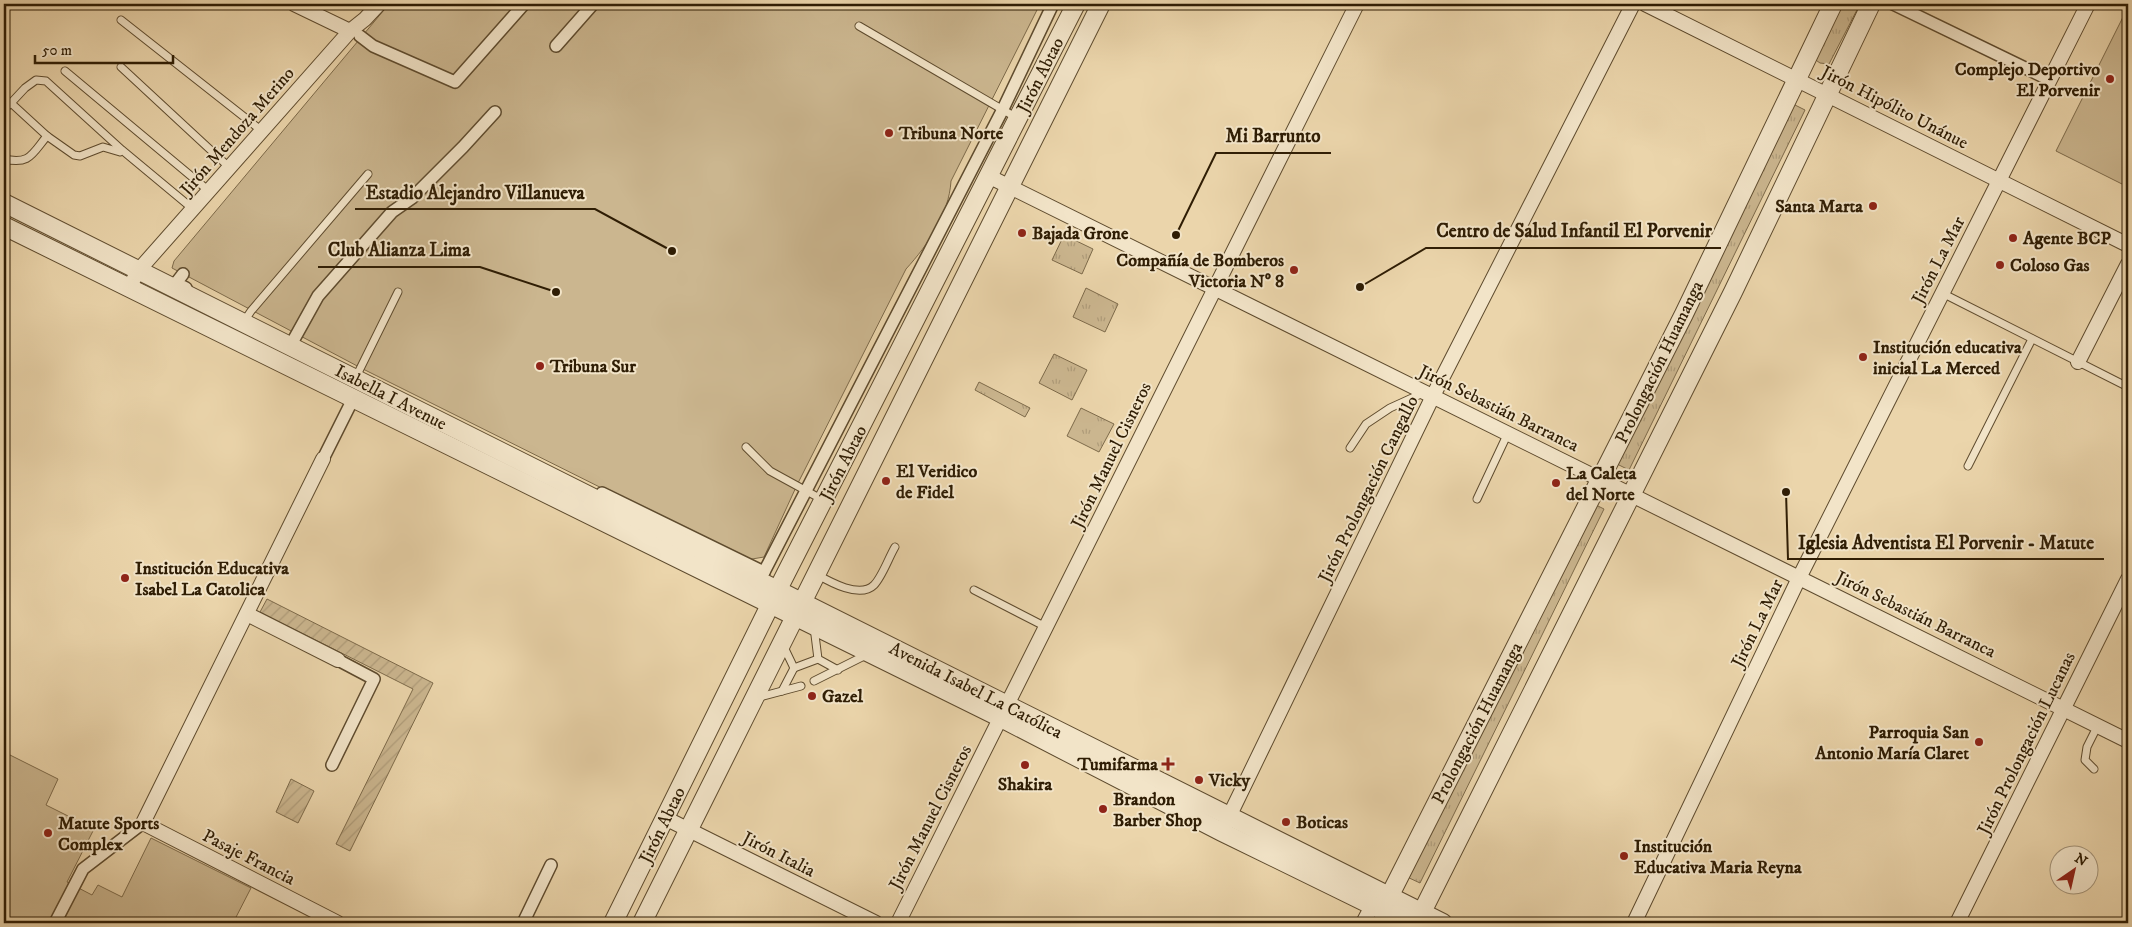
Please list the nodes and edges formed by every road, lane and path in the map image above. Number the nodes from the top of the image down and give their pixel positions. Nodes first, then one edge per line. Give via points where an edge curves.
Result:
1 (294, 4) edge
2 (378, 4) edge
3 (524, 4) edge
4 (593, 4) edge
5 (1053, 4) edge
6 (1076, 4) edge
7 (1101, 4) edge
8 (1357, 4) edge
9 (1633, 4) edge
10 (1644, 4) edge
11 (1833, 4) edge
12 (1871, 4) edge
13 (1893, 4) edge
14 (2088, 4) edge
15 (121, 20) dead end
16 (859, 26) dead end
17 (355, 34) junction
18 (556, 46) dead end
19 (121, 67) dead end
20 (65, 71) dead end
21 (1796, 79) junction
22 (2050, 80) junction
23 (1826, 94) junction
24 (11, 103) junction
25 (4, 109) edge
26 (494, 112) dead end
27 (1010, 114) junction
28 (262, 131) junction
29 (47, 136) junction
30 (122, 150) junction
31 (4, 159) edge
32 (230, 168) junction
33 (368, 174) dead end
34 (988, 176) junction
35 (1999, 181) junction
36 (1010, 186) junction
37 (210, 191) junction
38 (4, 203) edge
39 (194, 210) junction
40 (4, 226) edge
41 (2128, 245) edge
42 (2128, 264) edge
43 (138, 271) junction
44 (183, 274) dead end
45 (129, 288) junction
46 (1215, 288) junction
47 (398, 292) dead end
48 (1942, 294) junction
49 (245, 320) junction
50 (2032, 338) junction
51 (293, 341) junction
52 (2078, 362) junction
53 (357, 376) junction
54 (2128, 387) edge
55 (1429, 394) junction
56 (353, 398) junction
57 (1508, 433) junction
58 (746, 447) dead end
59 (1350, 448) dead end
60 (323, 459) joint
61 (1968, 466) dead end
62 (1600, 479) junction
63 (806, 492) junction
64 (1631, 494) junction
65 (1477, 499) dead end
66 (823, 501) junction
67 (895, 547) dead end
68 (816, 574) junction
69 (761, 576) junction
70 (1799, 578) junction
71 (2128, 579) edge
72 (974, 590) dead end
73 (774, 598) junction
74 (798, 610) junction
75 (247, 614) junction
76 (814, 626) junction
77 (1046, 627) junction
78 (782, 642) junction
79 (869, 654) junction
80 (818, 659) junction
81 (338, 660) joint
82 (794, 668) junction
83 (838, 670) junction
84 (814, 681) dead end
85 (801, 686) dead end
86 (782, 691) junction
87 (753, 699) junction
88 (2064, 709) junction
89 (1004, 712) junction
90 (2098, 725) junction
91 (2128, 740) edge
92 (332, 765) dead end
93 (2094, 769) dead end
94 (665, 818) junction
95 (143, 823) junction
96 (1226, 824) junction
97 (688, 830) junction
98 (551, 865) dead end
99 (1389, 896) junction
100 (1372, 906) junction
101 (1415, 920) edge
102 (54, 923) edge
103 (338, 923) edge
104 (523, 923) edge
105 (613, 923) edge
106 (642, 923) edge
107 (876, 923) edge
108 (898, 923) edge
109 (1364, 923) edge
110 (1442, 923) edge
111 (1634, 923) edge
112 (1957, 923) edge

1 - 17 street
2 - 17 street, Jirón Mendoza Merino
3 - 17 street via 455,82 373,46
4 - 18 street
5 - 27 street
6 - 27 street, Jirón Abtao
7 - 36 street, Jirón Abtao
8 - 46 street, Jirón Manuel Cisneros
9 - 55 street, Jirón Prolongación Cangallo
10 - 21 street, Jirón Hipólito Unánue
11 - 21 street, Prolongación Huamanga
12 - 23 street, Prolongación Huamanga
13 - 22 street
14 - 22 street, Jirón La Mar
15 - 28 lane
16 - 27 lane
17 - 28 street, Jirón Mendoza Merino
19 - 32 lane
20 - 37 lane
21 - 23 street, Jirón Hipólito Unánue
21 - 62 street, Prolongación Huamanga via 1684,314
22 - 35 street, Jirón La Mar
23 - 35 street, Jirón Hipólito Unánue
23 - 64 street, Prolongación Huamanga via 1733,292
24 - 25 lane
24 - 29 lane
24 - 30 lane via 36,80 46,81
26 - 51 street via 412,198 392,212 324,288
27 - 34 street, Jirón Abtao
27 - 63 street
28 - 32 street, Jirón Mendoza Merino
29 - 30 lane via 77,156 103,147
29 - 31 lane via 27,160
30 - 39 lane
32 - 37 street, Jirón Mendoza Merino
33 - 49 lane
34 - 36 street, Jirón Sebastián Barranca
34 - 66 street, Jirón Abtao
35 - 41 street, Jirón Hipólito Unánue
35 - 48 street, Jirón La Mar
36 - 46 street, Jirón Sebastián Barranca
36 - 68 street, Jirón Abtao
37 - 39 street, Jirón Mendoza Merino
38 - 43 street, Isabella I Avenue
39 - 43 street, Jirón Mendoza Merino
40 - 45 street, Isabella I Avenue
42 - 52 street
43 - 45 street, Jirón Mendoza Merino
43 - 49 street, Isabella I Avenue
44 - 49 street via 176,283
45 - 56 street, Isabella I Avenue
46 - 55 street, Jirón Sebastián Barranca
46 - 77 street, Jirón Manuel Cisneros
47 - 53 lane
48 - 50 lane
48 - 70 street, Jirón La Mar
49 - 51 street
49 - 53 street, Isabella I Avenue
50 - 52 lane
50 - 61 lane
51 - 53 street
52 - 54 lane
53 - 69 street, Isabella I Avenue
55 - 57 street, Jirón Sebastián Barranca
55 - 59 lane via 1390,408 1366,424
55 - 96 street, Jirón Prolongación Cangallo
56 - 60 street
56 - 73 street, Isabella I Avenue
57 - 62 street, Jirón Sebastián Barranca
57 - 65 lane
58 - 63 lane via 770,471
60 - 75 street
62 - 64 street, Jirón Sebastián Barranca
62 - 99 street, Prolongación Huamanga
63 - 66 lane
63 - 69 street
64 - 70 street, Jirón Sebastián Barranca
64 - 101 street, Prolongación Huamanga
66 - 73 street, Jirón Abtao
67 - 68 lane via 874,585 865,590 848,589
68 - 74 street, Jirón Abtao
69 - 73 street, Isabella I Avenue
70 - 88 street, Jirón Sebastián Barranca
70 - 111 street, Jirón La Mar
71 - 88 street, Jirón Prolongación Lucanas
72 - 77 lane
73 - 74 street, Avenida Isabel La Católica
73 - 94 street, Jirón Abtao
74 - 76 street, Avenida Isabel La Católica
74 - 78 street, Jirón Abtao
74 - 89 street, Avenida Isabel La Católica
75 - 81 street
75 - 95 street
76 - 79 street, Avenida Isabel La Católica
76 - 80 lane
77 - 89 street, Jirón Manuel Cisneros
78 - 82 lane
78 - 87 street, Jirón Abtao
79 - 83 lane
79 - 89 street, Avenida Isabel La Católica
80 - 82 lane
80 - 83 lane
81 - 92 street via 374,679
82 - 86 lane
83 - 84 lane
85 - 86 lane
86 - 87 lane
87 - 97 street, Jirón Abtao
88 - 90 street, Jirón Sebastián Barranca
88 - 112 street, Jirón Prolongación Lucanas
89 - 96 street, Avenida Isabel La Católica
89 - 108 street, Jirón Manuel Cisneros
90 - 91 street, Jirón Sebastián Barranca
90 - 93 lane via 2087,747 2085,760
94 - 97 street, Jirón Italia
94 - 105 street, Jirón Abtao
95 - 102 street via 83,869
95 - 103 street, Pasaje Francia
96 - 99 street, Avenida Isabel La Católica
96 - 100 street, Avenida Isabel La Católica
97 - 106 street, Jirón Abtao
97 - 107 street, Jirón Italia
98 - 104 street
99 - 100 street
99 - 101 street, Avenida Isabel La Católica
100 - 101 street, Avenida Isabel La Católica
100 - 109 street
101 - 110 street, Avenida Isabel La Católica

